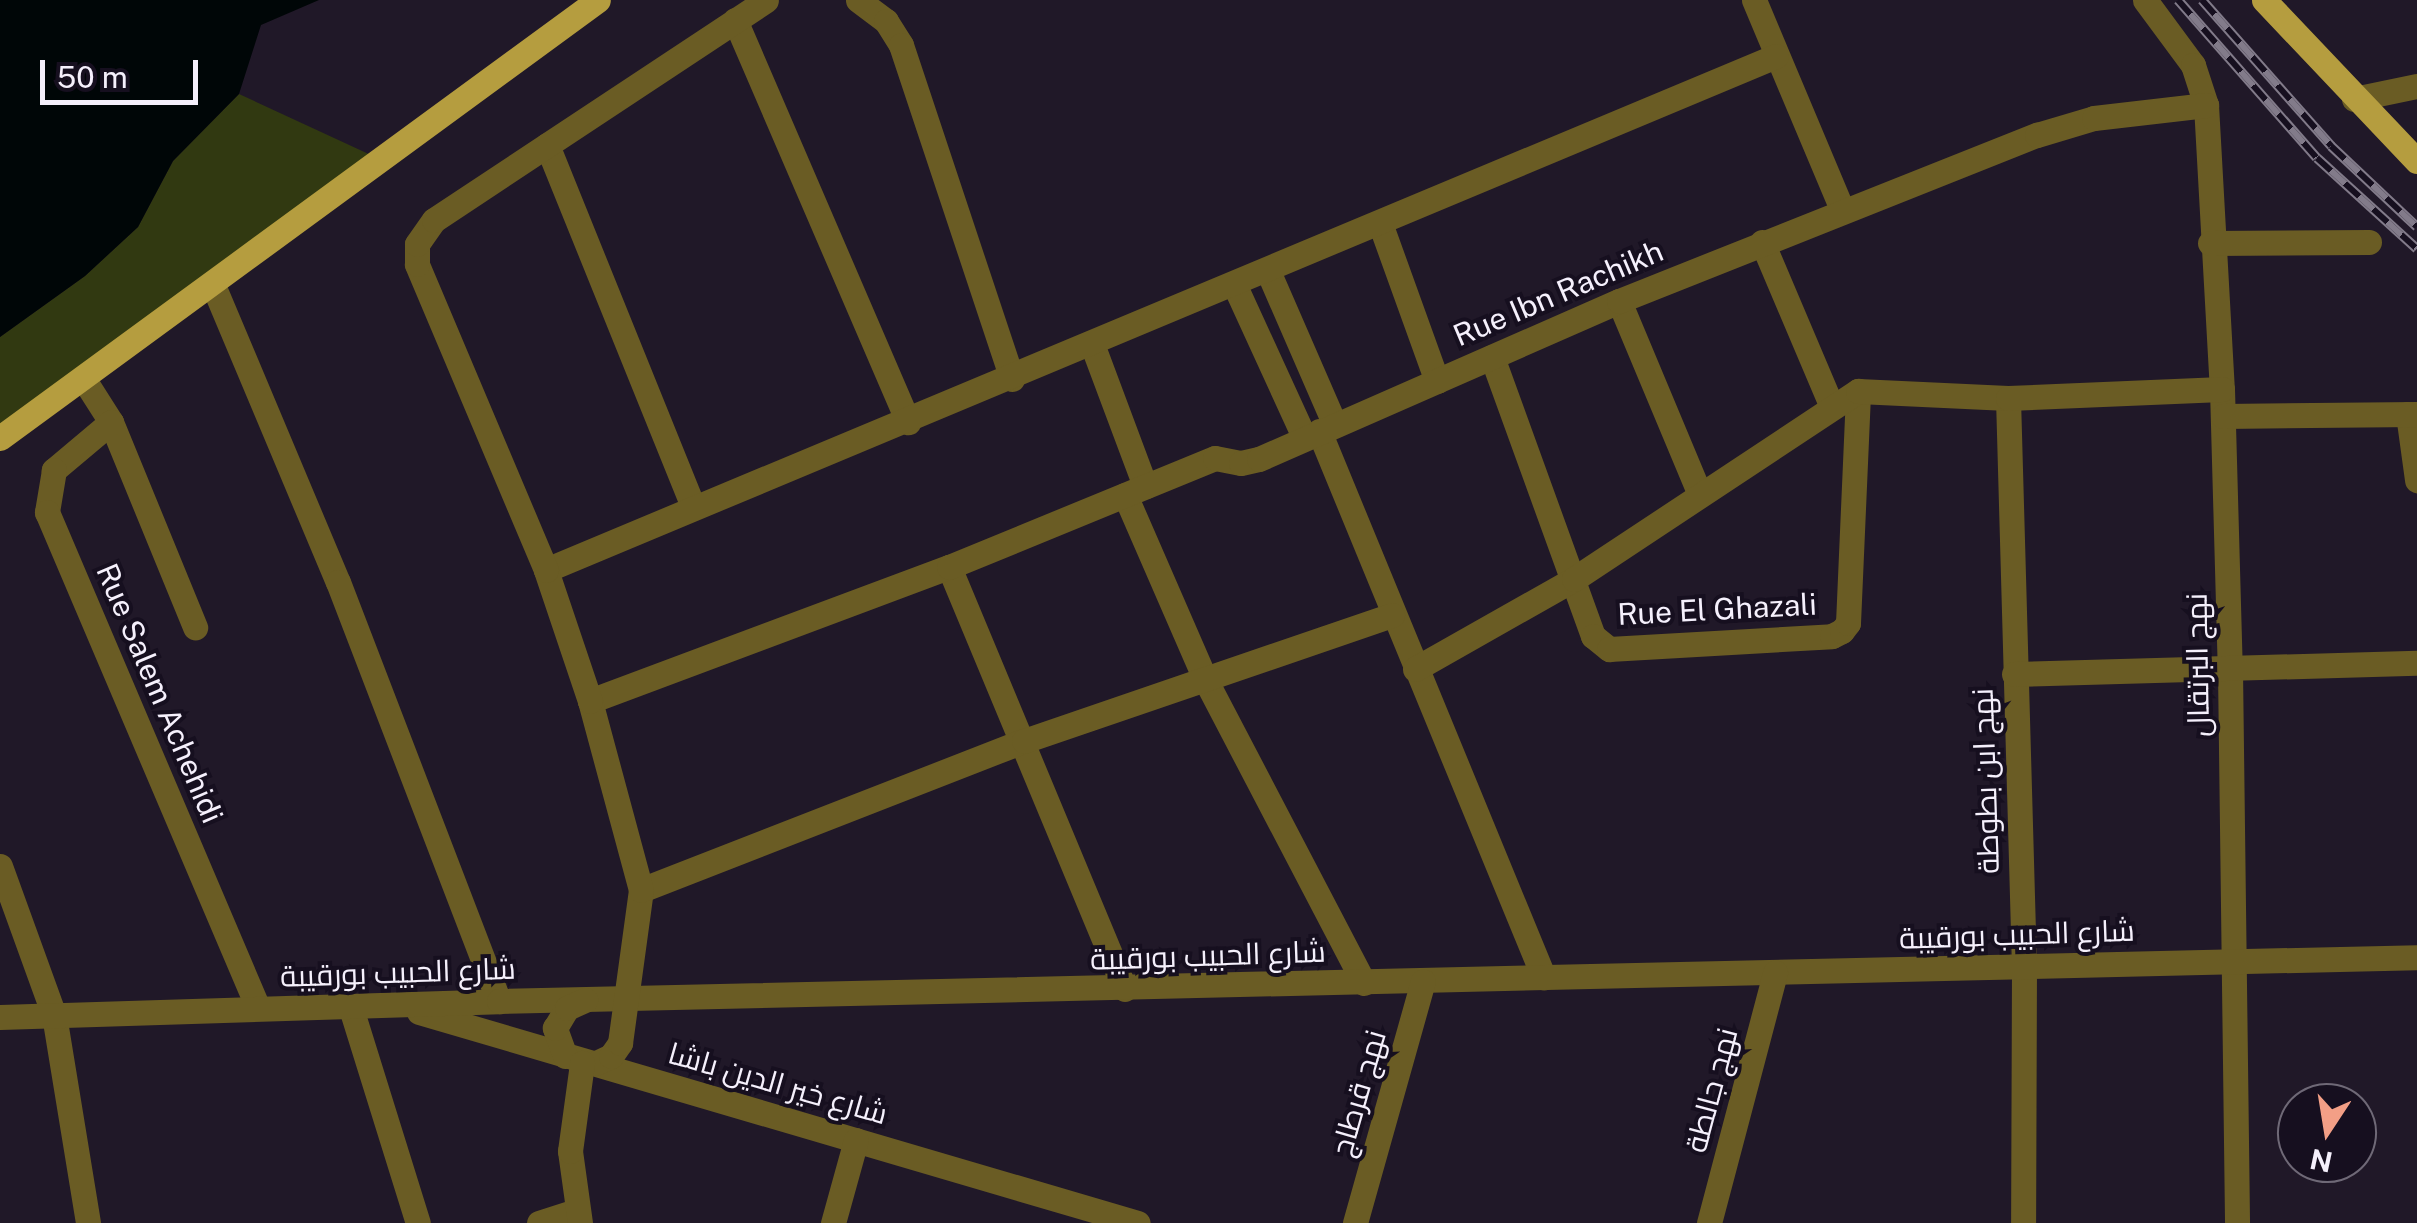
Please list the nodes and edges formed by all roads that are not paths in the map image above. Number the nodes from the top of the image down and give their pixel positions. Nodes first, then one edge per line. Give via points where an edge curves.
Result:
1 (598, 0) edge
2 (766, 0) edge
3 (858, 0) edge
4 (1754, 0) edge
5 (2145, 0) edge
6 (2264, 0) edge
7 (735, 20) junction
8 (1776, 56) junction
9 (2417, 86) edge
10 (2354, 99) junction
11 (2206, 105) junction
12 (547, 145) junction
13 (2417, 161) edge
14 (1842, 209) junction
15 (1380, 222) junction
16 (1762, 242) junction
17 (2369, 242) dead end
18 (2210, 243) junction
19 (1268, 271) junction
20 (214, 285) junction
21 (1235, 286) junction
22 (1619, 301) junction
23 (1092, 344) junction
24 (1492, 357) junction
25 (83, 378) junction
26 (1012, 379) junction
27 (1437, 382) junction
28 (2222, 389) junction
29 (1858, 391) junction
30 (2008, 398) junction
31 (1832, 406) junction
32 (2412, 414) edge
33 (2223, 416) junction
34 (111, 422) junction
35 (908, 422) junction
36 (1319, 431) junction
37 (0, 438) edge
38 (2417, 480) edge
39 (1135, 490) junction
40 (1700, 495) junction
41 (693, 507) junction
42 (950, 567) junction
43 (546, 570) junction
44 (1574, 578) junction
45 (1392, 615) junction
46 (194, 628) dead end
47 (2417, 663) edge
48 (1415, 669) junction
49 (2230, 670) junction
50 (2014, 674) junction
51 (1204, 679) junction
52 (590, 701) junction
53 (1024, 741) junction
54 (0, 866) edge
55 (642, 890) junction
56 (2417, 956) edge
57 (2233, 960) junction
58 (2024, 967) junction
59 (1775, 973) junction
60 (1544, 978) junction
61 (1423, 982) junction
62 (1364, 983) junction
63 (1125, 990) junction
64 (585, 1000) junction
65 (623, 1000) junction
66 (499, 1001) junction
67 (350, 1006) junction
68 (400, 1006) junction
69 (258, 1008) junction
70 (54, 1015) junction
71 (0, 1017) edge
72 (581, 1061) junction
73 (856, 1140) junction
74 (579, 1217) edge
75 (88, 1223) edge
76 (418, 1223) edge
77 (539, 1223) edge
78 (833, 1223) edge
79 (1138, 1223) edge
80 (1355, 1223) edge
81 (1708, 1223) edge
82 (2023, 1223) edge
83 (2237, 1223) edge

1 - 20 main road
2 - 7 street
3 - 26 street via 886,21 901,45
4 - 8 street
5 - 11 street via 2192,65
6 - 10 main road
7 - 12 street
7 - 35 street
8 - 14 street
8 - 15 street
9 - 10 street
10 - 13 main road
11 - 14 street, Rue Ibn Rachikh via 2094,118
11 - 18 street, نهج البرتقال
12 - 41 street
12 - 43 street via 426,226 416,254
14 - 16 street, Rue Ibn Rachikh
15 - 19 street
15 - 27 street
16 - 22 street, Rue Ibn Rachikh
16 - 31 street
17 - 18 street
18 - 28 street, نهج البرتقال
19 - 21 street
19 - 36 street
20 - 25 main road
20 - 66 street via 338,582
21 - 23 street
21 - 36 street
22 - 24 street, Rue Ibn Rachikh
22 - 40 street
23 - 26 street
23 - 39 street
24 - 27 street, Rue Ibn Rachikh
24 - 44 street, Rue El Ghazali
25 - 34 street
25 - 37 main road
26 - 35 street
27 - 36 street, Rue Ibn Rachikh
28 - 30 street
28 - 33 street, نهج البرتقال
29 - 30 street
29 - 31 street
29 - 44 street, Rue El Ghazali via 1848,623 1842,631 1609,649 1593,636
30 - 50 street, نهج ابن بطوطة
31 - 40 street
32 - 33 street
32 - 38 street
33 - 49 street, نهج البرتقال
34 - 46 street
34 - 69 street, Rue Salem Achehidi via 54,470 48,512
35 - 41 street
36 - 39 street, Rue Ibn Rachikh via 1259,459 1236,463 1221,456
36 - 45 street
39 - 42 street, Rue Ibn Rachikh
39 - 51 street
40 - 44 street
41 - 43 street
42 - 52 street, Rue Ibn Rachikh
42 - 53 street
43 - 52 street
44 - 48 street
45 - 48 street
45 - 51 street
47 - 49 street
48 - 60 street
49 - 50 street
49 - 57 street, نهج البرتقال
50 - 58 street, نهج ابن بطوطة
51 - 53 street
51 - 62 street
52 - 55 street
53 - 55 street
53 - 63 street
54 - 70 street
55 - 65 street
56 - 57 street, شارع الحبيب بورقيبة
57 - 58 street, شارع الحبيب بورقيبة
57 - 83 street, نهج البرتقال
58 - 59 street, شارع الحبيب بورقيبة
58 - 82 street, نهج ابن بطوطة
59 - 60 street, شارع الحبيب بورقيبة
59 - 81 street, نهج جالطة
60 - 61 street, شارع الحبيب بورقيبة
61 - 62 street, شارع الحبيب بورقيبة
61 - 80 street, نهج قرطاج
62 - 63 street, شارع الحبيب بورقيبة
63 - 65 street, شارع الحبيب بورقيبة
64 - 65 street, شارع الحبيب بورقيبة
64 - 66 street, شارع الحبيب بورقيبة
64 - 72 street via 567,1008 555,1028
65 - 72 street via 620,1042 610,1056
66 - 68 street, شارع الحبيب بورقيبة
67 - 68 street, شارع الحبيب بورقيبة
67 - 69 street, شارع الحبيب بورقيبة
67 - 76 street
68 - 72 street, شارع خير الدين باشا
69 - 70 street, شارع الحبيب بورقيبة
70 - 71 street, شارع الحبيب بورقيبة
70 - 75 street
72 - 73 street, شارع خير الدين باشا
72 - 74 street via 570,1151
73 - 78 street
73 - 79 street, شارع خير الدين باشا
74 - 77 street

